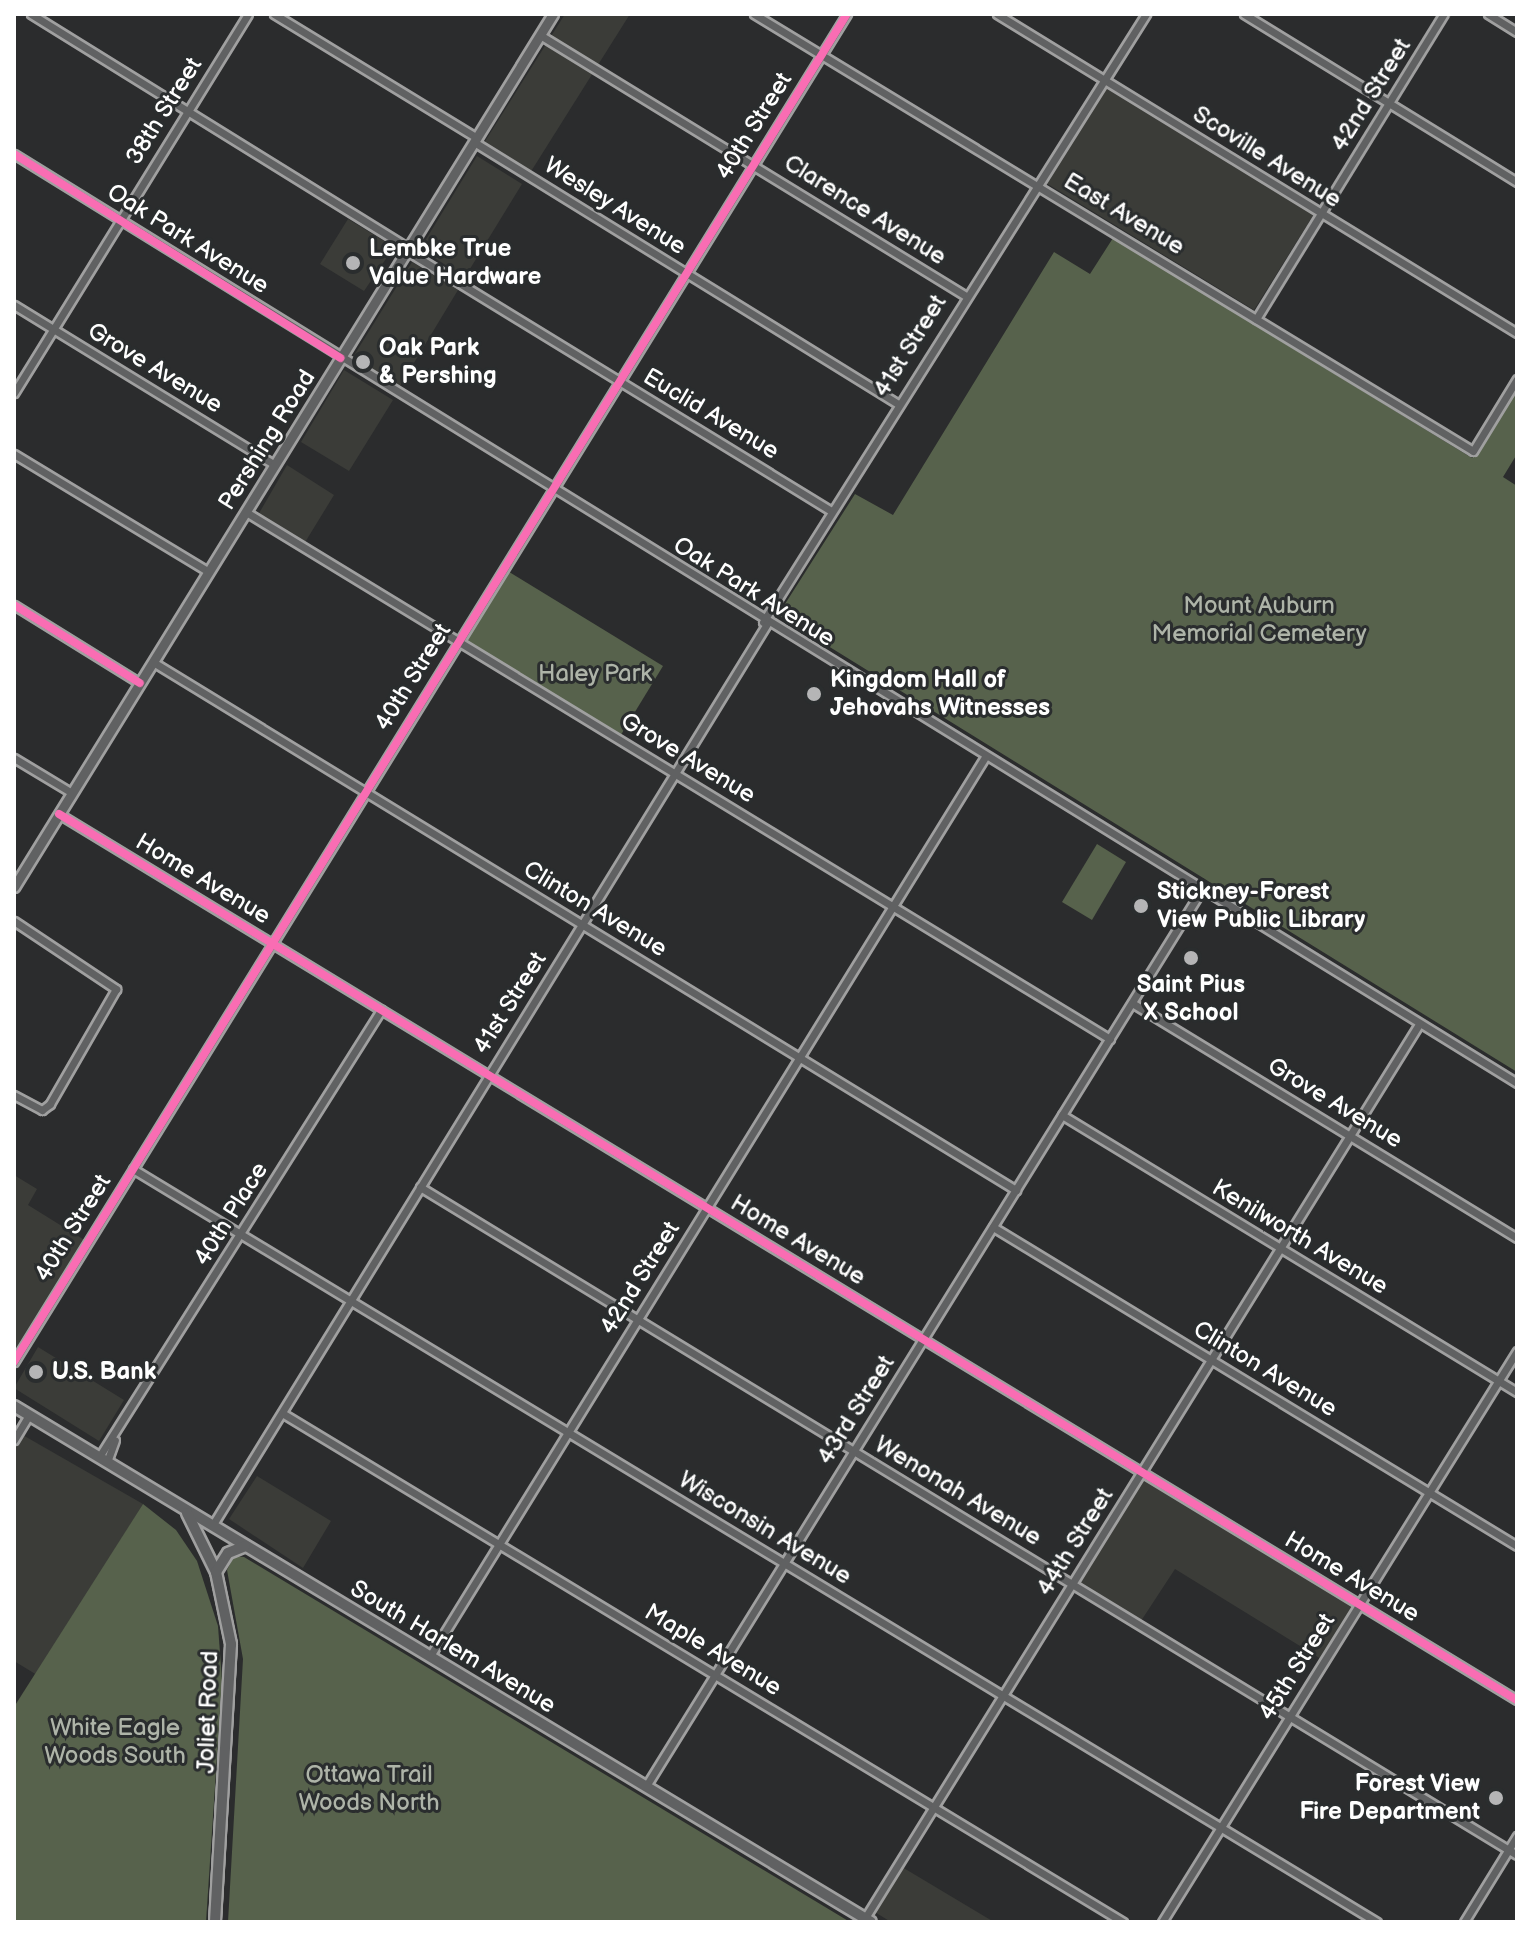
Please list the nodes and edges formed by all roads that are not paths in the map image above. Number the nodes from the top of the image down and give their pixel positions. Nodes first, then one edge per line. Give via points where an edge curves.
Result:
1 (31, 14) edge
2 (248, 14) edge
3 (274, 14) edge
4 (553, 14) edge
5 (754, 14) edge
6 (847, 14) edge
7 (997, 14) edge
8 (1146, 14) edge
9 (1244, 14) edge
10 (1444, 14) edge
11 (1488, 14) edge
12 (1517, 32) edge
13 (540, 35) junction
14 (821, 55) junction
15 (1105, 80) junction
16 (1389, 103) junction
17 (188, 112) junction
18 (475, 140) junction
19 (14, 154) edge
20 (753, 165) junction
21 (1517, 182) edge
22 (1036, 185) junction
23 (1322, 213) junction
24 (121, 220) junction
25 (408, 250) junction
26 (687, 274) junction
27 (965, 295) junction
28 (14, 305) edge
29 (1256, 319) junction
30 (53, 330) junction
31 (1517, 333) edge
32 (341, 358) junction
33 (1517, 379) edge
34 (620, 382) junction
35 (14, 393) edge
36 (898, 404) junction
37 (14, 454) edge
38 (275, 465) junction
39 (552, 491) junction
40 (832, 511) junction
41 (246, 512) junction
42 (209, 572) junction
43 (14, 605) edge
44 (765, 623) junction
45 (459, 642) junction
46 (153, 662) junction
47 (140, 683) junction
48 (985, 757) junction
49 (14, 758) edge
50 (675, 773) junction
51 (366, 792) junction
52 (72, 793) junction
53 (59, 814) junction
54 (14, 887) edge
55 (1201, 891) junction
56 (893, 907) junction
57 (14, 921) edge
58 (582, 924) junction
59 (272, 944) junction
60 (1132, 1003) junction
61 (381, 1010) junction
62 (1419, 1024) junction
63 (1110, 1039) junction
64 (799, 1058) junction
65 (489, 1076) junction
66 (1517, 1083) edge
67 (14, 1095) edge
68 (1062, 1115) junction
69 (1350, 1135) junction
70 (133, 1169) junction
71 (420, 1187) junction
72 (1016, 1190) junction
73 (707, 1208) junction
74 (993, 1227) junction
75 (242, 1235) junction
76 (1517, 1238) edge
77 (1280, 1248) junction
78 (350, 1301) junction
79 (638, 1320) junction
80 (923, 1340) junction
81 (1517, 1351) edge
82 (1211, 1360) junction
83 (14, 1362) edge
84 (1498, 1381) junction
85 (1517, 1392) edge
86 (14, 1406) edge
87 (282, 1413) junction
88 (29, 1415) junction
89 (568, 1432) junction
90 (14, 1440) edge
91 (854, 1451) junction
92 (103, 1460) junction
93 (1141, 1472) junction
94 (1429, 1492) junction
95 (186, 1511) junction
96 (212, 1526) junction
97 (499, 1544) junction
98 (245, 1546) junction
99 (1517, 1546) edge
100 (785, 1563) junction
101 (216, 1572) junction
102 (1072, 1584) junction
103 (1359, 1604) junction
104 (430, 1656) junction
105 (715, 1675) junction
106 (1003, 1695) junction
107 (1517, 1700) edge
108 (1290, 1716) junction
109 (646, 1786) junction
110 (934, 1807) junction
111 (1221, 1827) junction
112 (1517, 1836) edge
113 (1509, 1850) junction
114 (1517, 1855) edge
115 (868, 1920) edge
116 (215, 1922) edge
117 (1123, 1922) edge
118 (1162, 1922) edge
119 (1377, 1922) edge
120 (1464, 1922) edge

1 - 17 street, Euclid Avenue
2 - 17 street, 38th Street
3 - 18 street, Wesley Avenue
4 - 13 main road, Pershing Road
5 - 14 street, East Avenue
6 - 14 street, 40th Street
7 - 15 street, Scoville Avenue
8 - 15 street, 41st Street
9 - 16 street
10 - 16 street, 42nd Street
11 - 12 street
13 - 18 main road, Pershing Road
13 - 20 street, Clarence Avenue
14 - 20 street, 40th Street
14 - 22 street, East Avenue
15 - 22 street, 41st Street
15 - 23 street, Scoville Avenue
16 - 21 street
16 - 23 street, 42nd Street
17 - 24 street, 38th Street
17 - 25 street, Euclid Avenue
18 - 25 main road, Pershing Road
18 - 26 street, Wesley Avenue
19 - 24 street, Oak Park Avenue
20 - 26 street, 40th Street
20 - 27 street, Clarence Avenue
22 - 27 street, 41st Street
22 - 29 street, East Avenue
23 - 29 street, 42nd Street
23 - 31 street, Scoville Avenue
24 - 30 street, 38th Street
24 - 32 street, Oak Park Avenue
25 - 32 main road, Pershing Road
25 - 34 street, Euclid Avenue
26 - 34 street, 40th Street
26 - 36 street, Wesley Avenue
27 - 36 street, 41st Street
28 - 30 street, Grove Avenue
29 - 33 street, East Avenue via 1473,451
30 - 35 street, 38th Street
30 - 38 street, Grove Avenue
32 - 38 main road, Pershing Road
32 - 39 street, Oak Park Avenue
34 - 39 street, 40th Street
34 - 40 street, Euclid Avenue
36 - 40 street, 41st Street
37 - 42 street
38 - 41 main road, Pershing Road
39 - 44 street, Oak Park Avenue
39 - 45 street, 40th Street
40 - 44 street, 41st Street
41 - 42 main road, Pershing Road
41 - 45 street, Grove Avenue
42 - 46 main road, Pershing Road
43 - 47 street
44 - 48 street, Oak Park Avenue
44 - 50 street, 41st Street
45 - 50 street, Grove Avenue
45 - 51 street, 40th Street
46 - 47 main road, Pershing Road
46 - 51 street, Clinton Avenue
47 - 52 main road, Pershing Road
48 - 55 street, Oak Park Avenue
48 - 56 street, 42nd Street
49 - 52 street
50 - 56 street, Grove Avenue
50 - 58 street, 41st Street
51 - 58 street, Clinton Avenue
51 - 59 street, 40th Street
52 - 53 main road, Pershing Road
53 - 54 main road, Pershing Road
53 - 59 street, Home Avenue
55 - 60 street, 43rd Street
55 - 62 street, Oak Park Avenue
56 - 63 street, Grove Avenue
56 - 64 street, 42nd Street
57 - 67 street via 116,989 42,1110
58 - 64 street, Clinton Avenue
58 - 65 street, 41st Street
59 - 61 street, Home Avenue
59 - 70 street, 40th Street
60 - 63 street, 43rd Street
60 - 69 street, Grove Avenue
61 - 65 street, Home Avenue
61 - 75 street, 40th Place
62 - 66 street, Oak Park Avenue
62 - 69 street, 44th Street
63 - 68 street, 43rd Street
64 - 72 street, Clinton Avenue
64 - 73 street, 42nd Street
65 - 71 street, 41st Street
65 - 73 street, Home Avenue
68 - 72 street, 43rd Street
68 - 77 street, Kenilworth Avenue
69 - 76 street, Grove Avenue
69 - 77 street, 44th Street
70 - 75 street, Wisconsin Avenue
70 - 83 street, 40th Street
71 - 78 street, 41st Street
71 - 79 street, Wenonah Avenue
72 - 74 street, 43rd Street
73 - 79 street, 42nd Street
73 - 80 street, Home Avenue
74 - 80 street, 43rd Street
74 - 82 street, Clinton Avenue
75 - 78 street, Wisconsin Avenue
75 - 92 street, 40th Place
77 - 82 street, 44th Street
77 - 84 street, Kenilworth Avenue
78 - 87 street, 41st Street
78 - 89 street, Wisconsin Avenue
79 - 89 street, 42nd Street
79 - 91 street, Wenonah Avenue
80 - 91 street, 43rd Street
80 - 93 street, Home Avenue
81 - 84 street, 45th Street
82 - 93 street, 44th Street
82 - 94 street, Clinton Avenue
84 - 85 street, Kenilworth Avenue
84 - 94 street, 45th Street
86 - 88 main road, South Harlem Avenue
87 - 96 street, 41st Street
87 - 97 street, Maple Avenue
88 - 90 street
88 - 92 main road, South Harlem Avenue
89 - 97 street, 42nd Street
89 - 100 street, Wisconsin Avenue
91 - 100 street, 43rd Street
91 - 102 street, Wenonah Avenue
92 - 95 main road, South Harlem Avenue
93 - 102 street, 44th Street
93 - 103 street, Home Avenue
94 - 99 street, Clinton Avenue
94 - 103 street, 45th Street
95 - 96 main road, South Harlem Avenue
95 - 101 main road, Joliet Road
96 - 98 main road, South Harlem Avenue
97 - 104 street, 42nd Street
97 - 105 street, Maple Avenue
98 - 101 main road via 228,1553
98 - 104 main road, South Harlem Avenue
100 - 105 street, 43rd Street
100 - 106 street, Wisconsin Avenue
101 - 116 main road, Joliet Road via 228,1612 232,1683
102 - 106 street, 44th Street
102 - 108 street, Wenonah Avenue
103 - 107 street, Home Avenue
103 - 108 street, 45th Street
104 - 109 main road, South Harlem Avenue
105 - 109 street, 43rd Street
105 - 110 street, Maple Avenue
106 - 110 street, 44th Street
106 - 111 street, Wisconsin Avenue
108 - 111 street, 45th Street
108 - 113 street, Wenonah Avenue
109 - 115 main road, South Harlem Avenue
110 - 115 street, 44th Street
110 - 117 street, Maple Avenue
111 - 118 street, 45th Street
111 - 119 street, Wisconsin Avenue
112 - 113 street
113 - 114 street, Wenonah Avenue
113 - 120 street

